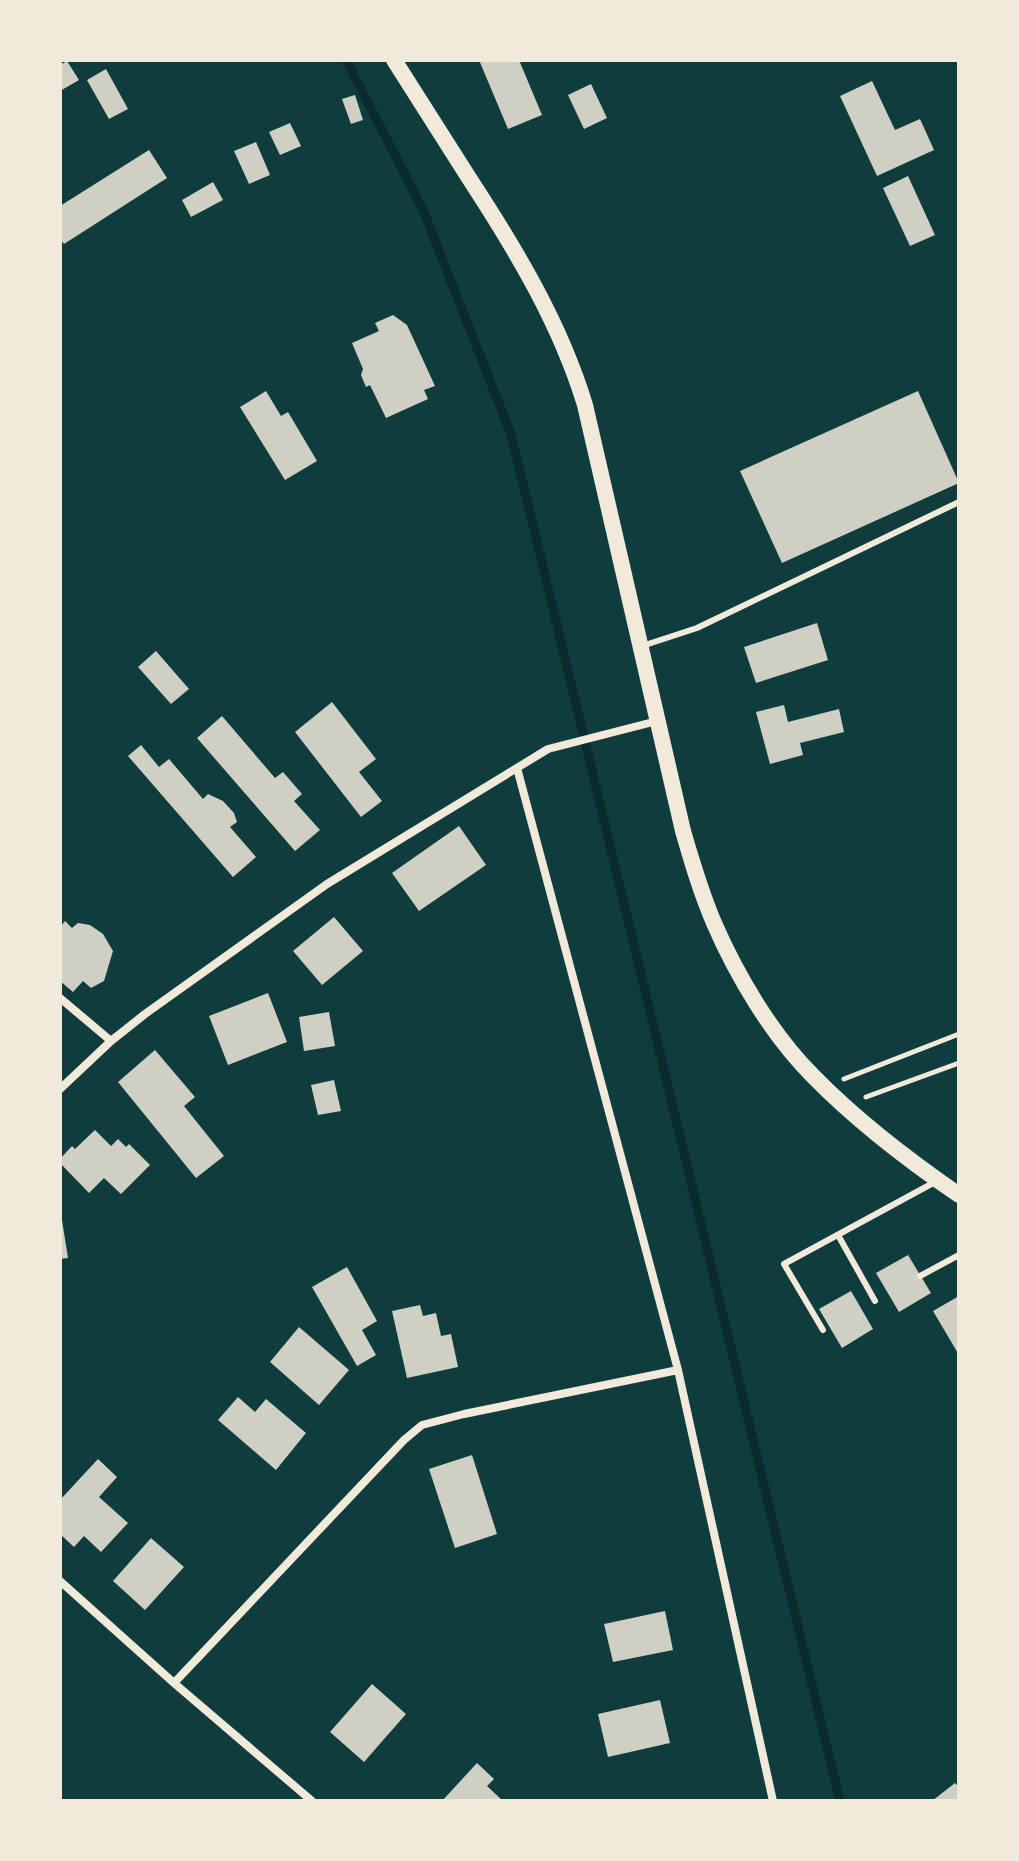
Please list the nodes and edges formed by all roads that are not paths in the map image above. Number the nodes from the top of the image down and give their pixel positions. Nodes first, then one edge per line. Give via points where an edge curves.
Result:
1 (394, 60) edge
2 (959, 502) edge
3 (642, 646) junction
4 (658, 720) junction
5 (517, 768) junction
6 (60, 998) edge
7 (111, 1041) junction
8 (60, 1089) edge
9 (938, 1181) junction
10 (959, 1195) edge
11 (838, 1235) junction
12 (959, 1255) edge
13 (920, 1276) dead end
14 (875, 1301) dead end
15 (823, 1330) dead end
16 (678, 1370) junction
17 (60, 1581) edge
18 (174, 1683) junction
19 (312, 1801) edge
20 (773, 1801) edge

1 - 3 main road via 518,257 574,368
2 - 3 lane via 697,628
3 - 4 main road
4 - 5 street via 548,749
4 - 9 main road via 697,879 744,982 793,1054 825,1087
5 - 7 street via 327,884
5 - 16 street
6 - 7 street
7 - 8 street
9 - 10 main road
9 - 11 lane
11 - 14 lane
11 - 15 lane via 784,1264
12 - 13 lane
16 - 18 street via 422,1425
16 - 20 street
17 - 18 street
18 - 19 street

